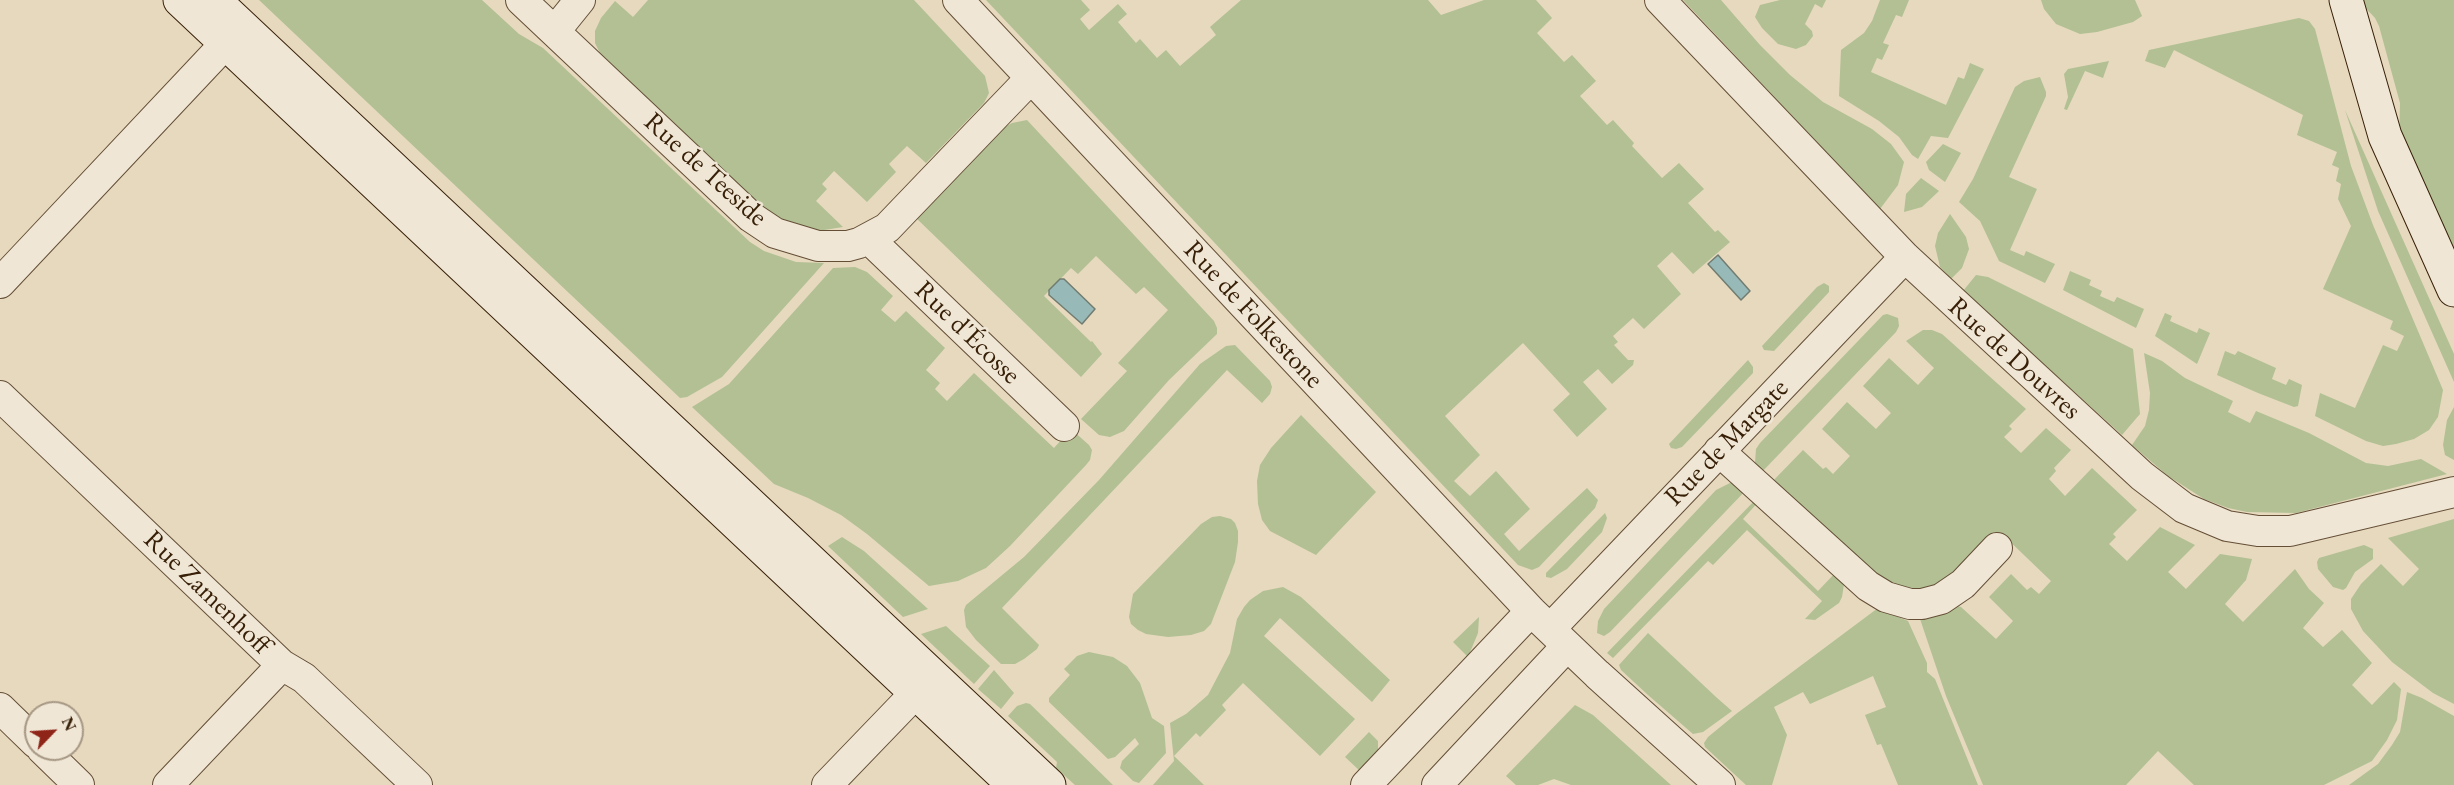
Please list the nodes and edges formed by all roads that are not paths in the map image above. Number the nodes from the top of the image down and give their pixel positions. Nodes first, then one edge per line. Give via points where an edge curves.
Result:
1 (180, 0) edge
2 (214, 0) edge
3 (521, 0) edge
4 (580, 0) edge
5 (958, 0) edge
6 (1660, 0) edge
7 (2346, 0) edge
8 (555, 31) junction
9 (234, 35) junction
10 (1031, 78) junction
11 (870, 239) junction
12 (1905, 257) junction
13 (0, 283) edge
14 (2454, 290) edge
15 (0, 396) edge
16 (1064, 426) dead end
17 (1719, 451) junction
18 (2454, 492) edge
19 (1997, 548) dead end
20 (1549, 629) junction
21 (282, 665) junction
22 (924, 684) junction
23 (0, 708) edge
24 (24, 731) edge
25 (54, 761) edge
26 (79, 785) edge
27 (168, 785) edge
28 (417, 785) edge
29 (827, 785) edge
30 (1014, 785) edge
31 (1049, 785) edge
32 (1366, 785) edge
33 (1437, 785) edge
34 (1720, 785) edge

1 - 9 main road
2 - 9 main road
3 - 8 street, Rue de Teeside
4 - 8 street
5 - 10 street, Rue de Folkestone
6 - 12 street, Rue de Douvres
7 - 14 main road via 2385,136
8 - 11 street, Rue de Teeside via 762,226 789,239 818,246 848,246
9 - 13 street
9 - 22 main road
10 - 11 street, Rue de Teeside via 896,221
10 - 20 street, Rue de Folkestone
11 - 16 street, Rue d'Écosse
12 - 17 street, Rue de Margate
12 - 18 street, Rue de Douvres via 2150,483 2184,508 2214,522 2258,531 2290,531
15 - 21 street, Rue Zamenhoff
17 - 19 street via 1868,586 1886,597 1910,604 1941,599 1963,584
17 - 20 street, Rue de Margate
20 - 32 street, Rue de Margate
20 - 33 street, Rue de Margate
20 - 34 street, Rue de Folkestone
21 - 27 street
21 - 28 street, Rue Zamenhoff via 303,678
22 - 29 street
22 - 30 main road
22 - 31 main road
23 - 24 street
25 - 26 street

